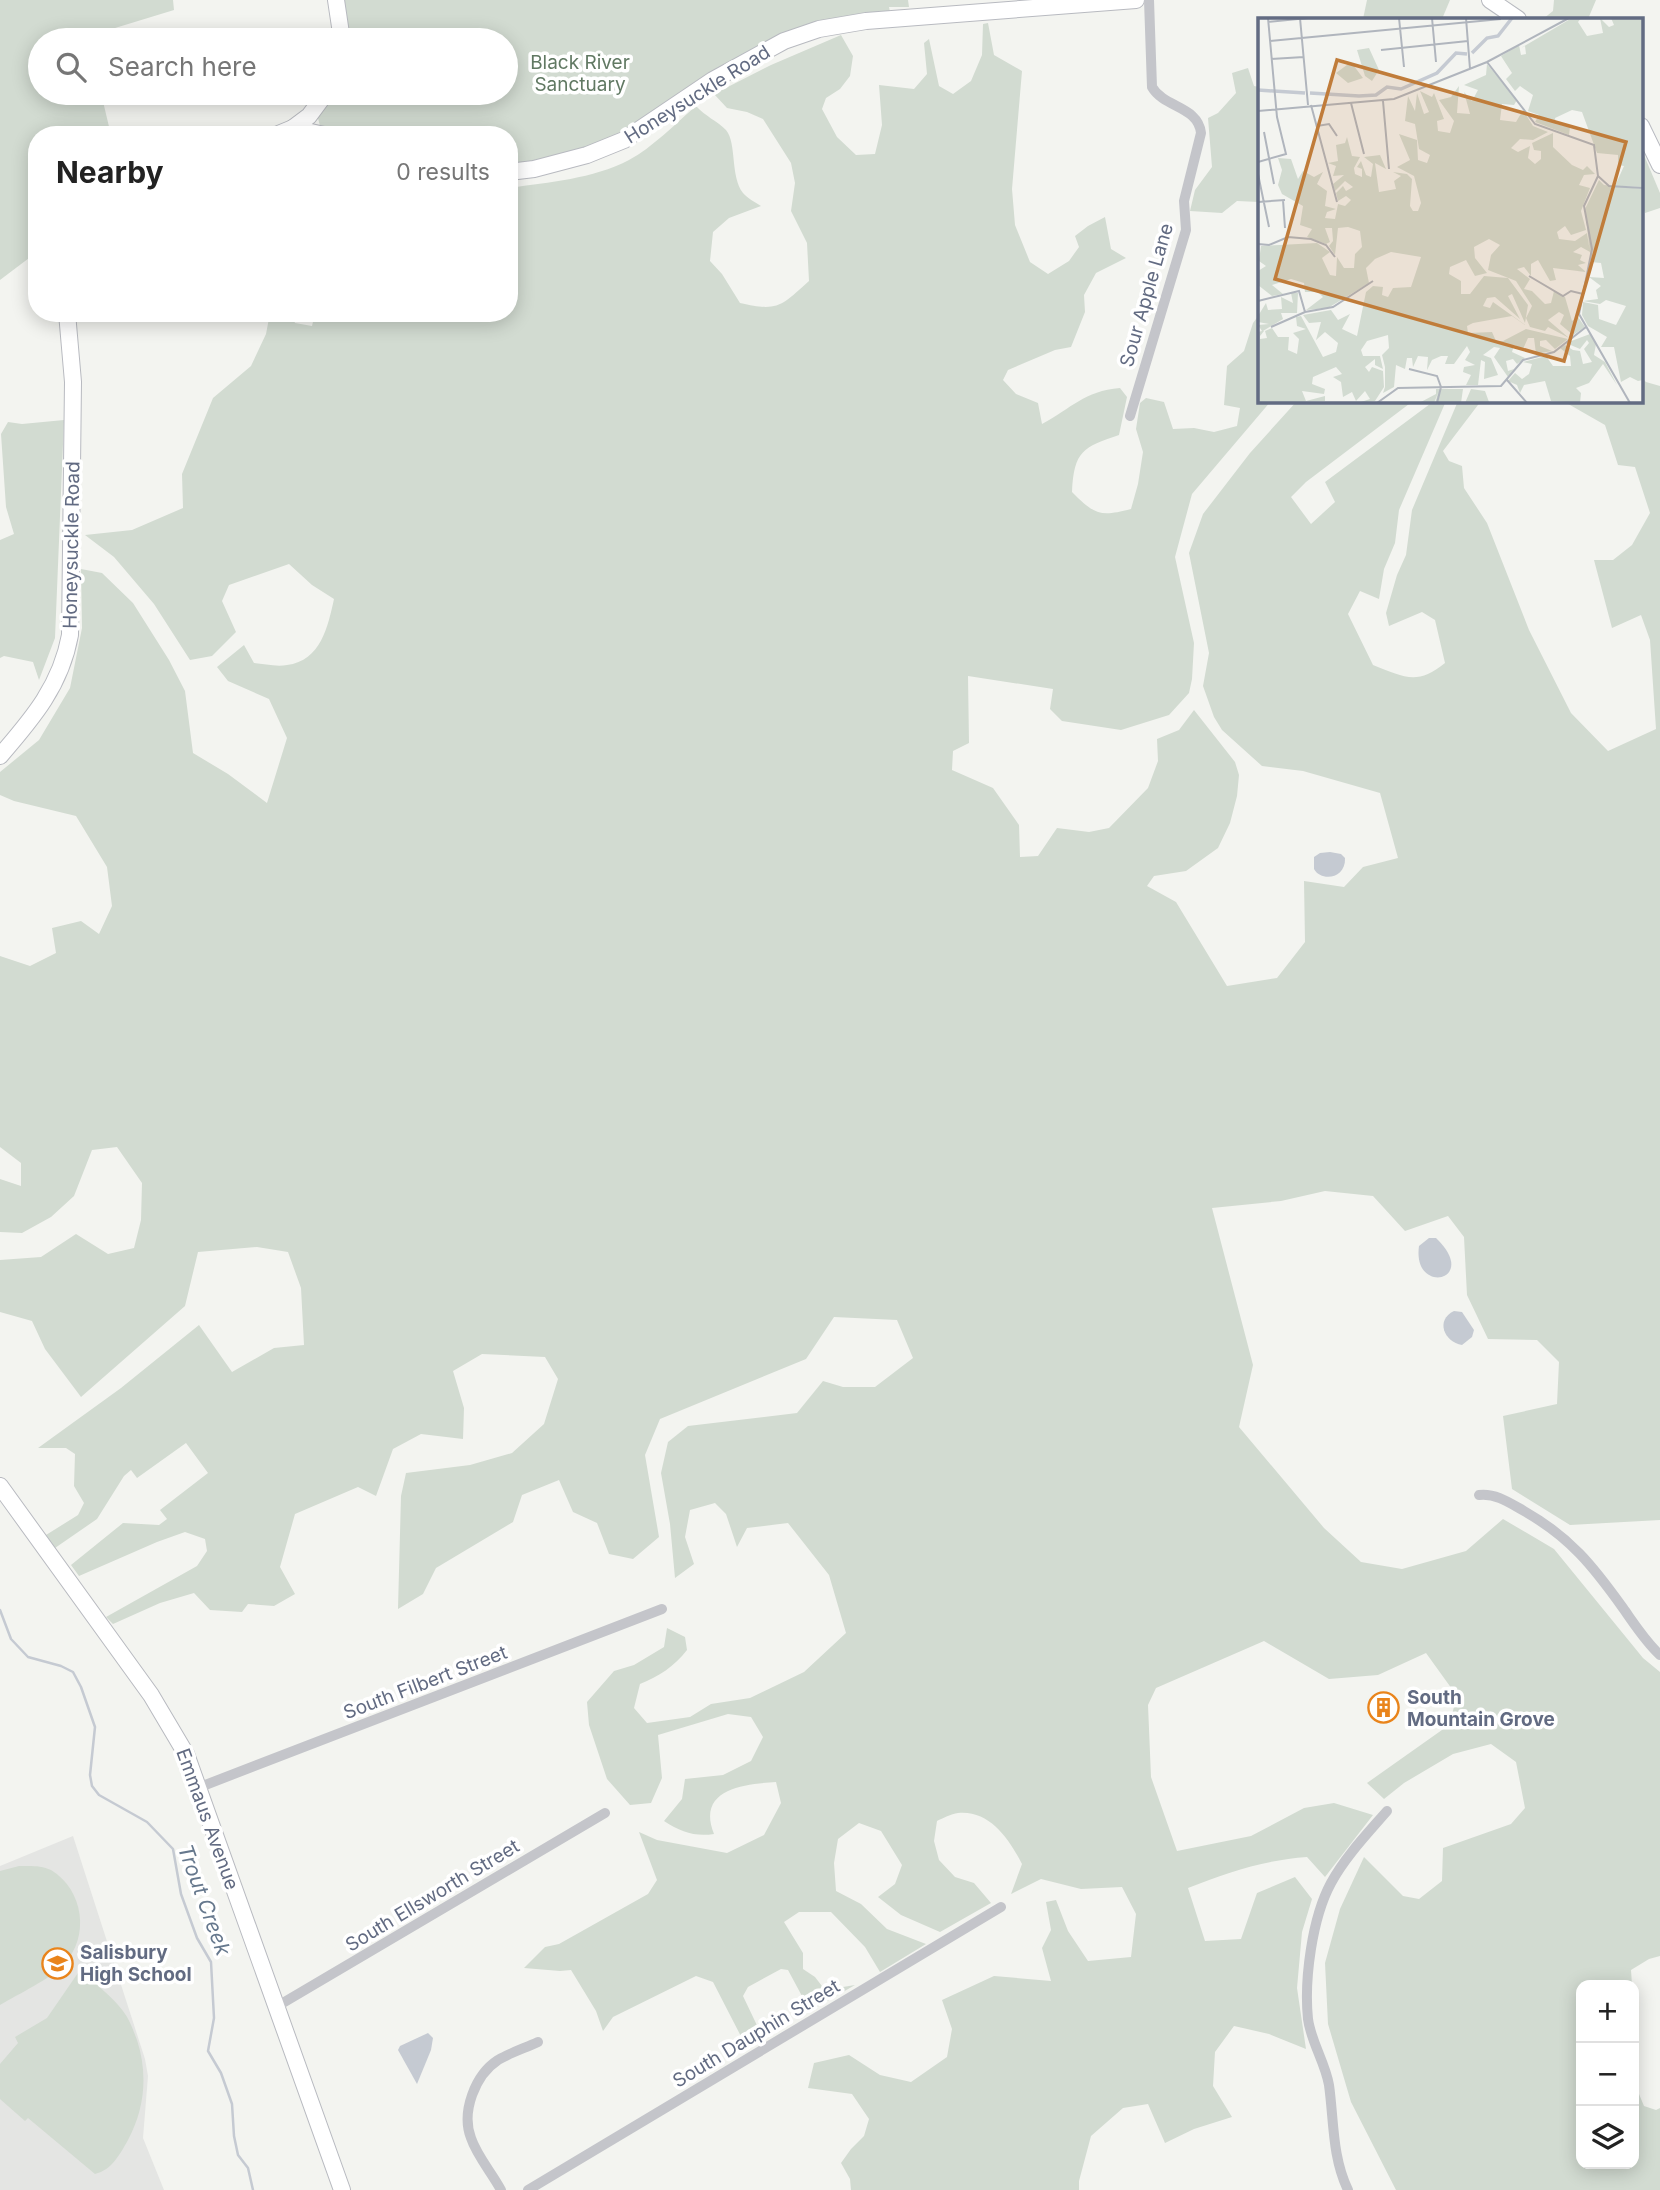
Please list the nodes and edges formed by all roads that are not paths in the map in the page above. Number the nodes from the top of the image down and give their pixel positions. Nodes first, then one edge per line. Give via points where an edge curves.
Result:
1 (336, 0) edge
2 (1136, 0) edge
3 (1149, 0) edge
4 (1490, 0) edge
5 (1517, 18) edge
6 (340, 28) edge
7 (317, 105) edge
8 (296, 126) edge
9 (1642, 127) edge
10 (1660, 165) edge
11 (518, 171) edge
12 (68, 322) edge
13 (1130, 416) dead end
14 (0, 756) edge
15 (0, 1486) edge
16 (1479, 1495) dead end
17 (662, 1609) dead end
18 (1660, 1655) edge
19 (200, 1787) junction
20 (1387, 1811) dead end
21 (605, 1813) dead end
22 (1001, 1907) dead end
23 (276, 2007) junction
24 (538, 2042) dead end
25 (342, 2190) edge
26 (501, 2190) edge
27 (528, 2190) edge
28 (1348, 2190) edge

1 - 6 street
2 - 11 street, Honeysuckle Road via 866,21 819,29 784,41 712,80 624,140 587,155
3 - 13 street, Sour Apple Lane via 1152,87 1159,97 1194,116 1201,133 1184,201 1186,230
4 - 5 street
7 - 8 street
9 - 10 street
12 - 14 street, Honeysuckle Road via 73,382 69,635 52,689
15 - 19 street, Emmaus Avenue via 165,1716
16 - 18 street via 1502,1499 1571,1543
17 - 19 street, South Filbert Street
19 - 23 street, Emmaus Avenue
20 - 28 street via 1330,1885 1315,1930 1309,1971 1308,2018 1328,2083 1337,2159
21 - 23 street, South Ellsworth Street
22 - 27 street, South Dauphin Street
23 - 25 street, Emmaus Avenue
24 - 26 street via 485,2071 471,2096 467,2119 471,2138

